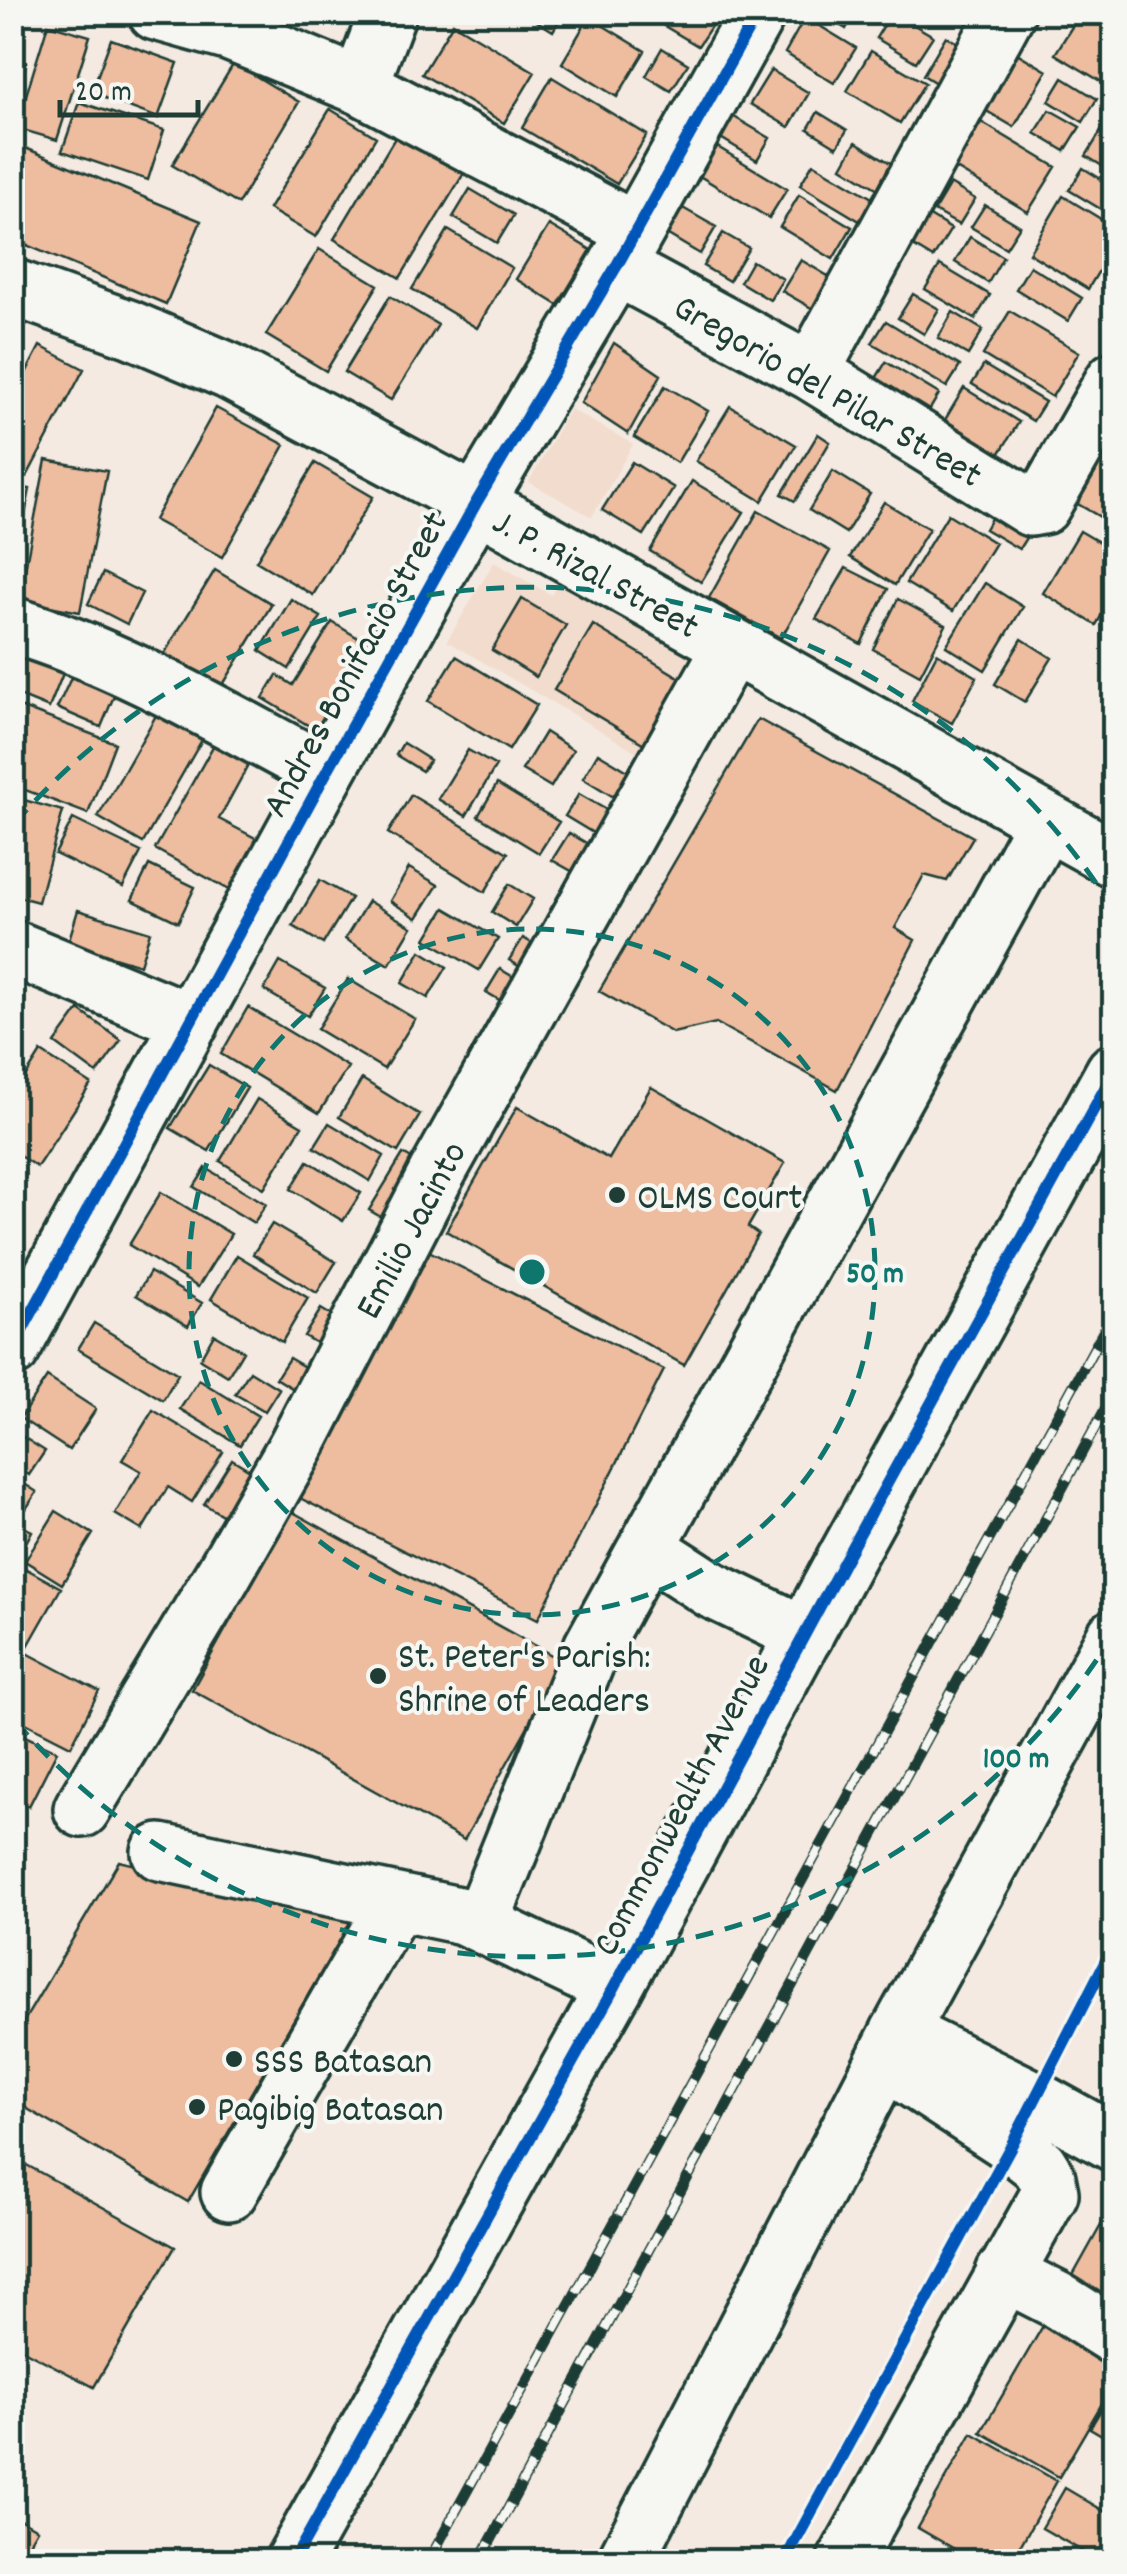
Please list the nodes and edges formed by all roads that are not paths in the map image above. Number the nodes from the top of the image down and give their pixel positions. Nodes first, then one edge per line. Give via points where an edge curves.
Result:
1 (156, 12) edge
2 (388, 12) edge
3 (758, 12) edge
4 (1007, 12) edge
5 (234, 23) edge
6 (360, 86) junction
7 (626, 249) junction
8 (12, 287) edge
9 (811, 372) junction
10 (1114, 380) edge
11 (476, 503) junction
12 (12, 625) edge
13 (731, 647) junction
14 (326, 774) junction
15 (1046, 821) junction
16 (1114, 860) edge
17 (12, 948) edge
18 (190, 1022) junction
19 (1114, 1072) edge
20 (12, 1349) edge
21 (647, 1548) junction
22 (804, 1635) junction
23 (1113, 1646) edge
24 (82, 1809) dead end
25 (160, 1852) dead end
26 (396, 1902) junction
27 (480, 1924) junction
28 (614, 1988) junction
29 (892, 2046) junction
30 (1114, 2143) edge
31 (230, 2192) dead end
32 (1004, 2273) junction
33 (1114, 2336) edge
34 (293, 2562) edge
35 (625, 2562) edge
36 (845, 2562) edge

1 - 5 street, Gregorio del Pilar Street
2 - 6 street
3 - 7 street, Andres Bonifacio Street
4 - 9 street
5 - 6 street, Gregorio del Pilar Street
6 - 7 street, Gregorio del Pilar Street
7 - 9 street, Gregorio del Pilar Street
7 - 11 street, Andres Bonifacio Street
8 - 11 street, J. P. Rizal Street via 228,370
9 - 10 street, Gregorio del Pilar Street via 1031,508 1042,506
11 - 13 street, J. P. Rizal Street
11 - 14 street, Andres Bonifacio Street
12 - 14 street via 154,682
13 - 15 street, J. P. Rizal Street
13 - 24 street, Emilio Jacinto via 436,1175 297,1445
14 - 18 street, Andres Bonifacio Street
15 - 16 street, J. P. Rizal Street
15 - 21 street
17 - 18 street
18 - 20 street, Andres Bonifacio Street
19 - 22 street, Commonwealth Avenue
21 - 22 street via 712,1590
21 - 27 street via 592,1647
22 - 28 street, Commonwealth Avenue
23 - 29 street
25 - 26 street
26 - 27 street
26 - 31 street
27 - 28 street
28 - 34 street, Commonwealth Avenue
29 - 30 street via 1065,2115
29 - 32 street via 1048,2178 1050,2193
29 - 35 street
32 - 33 street
32 - 36 street

